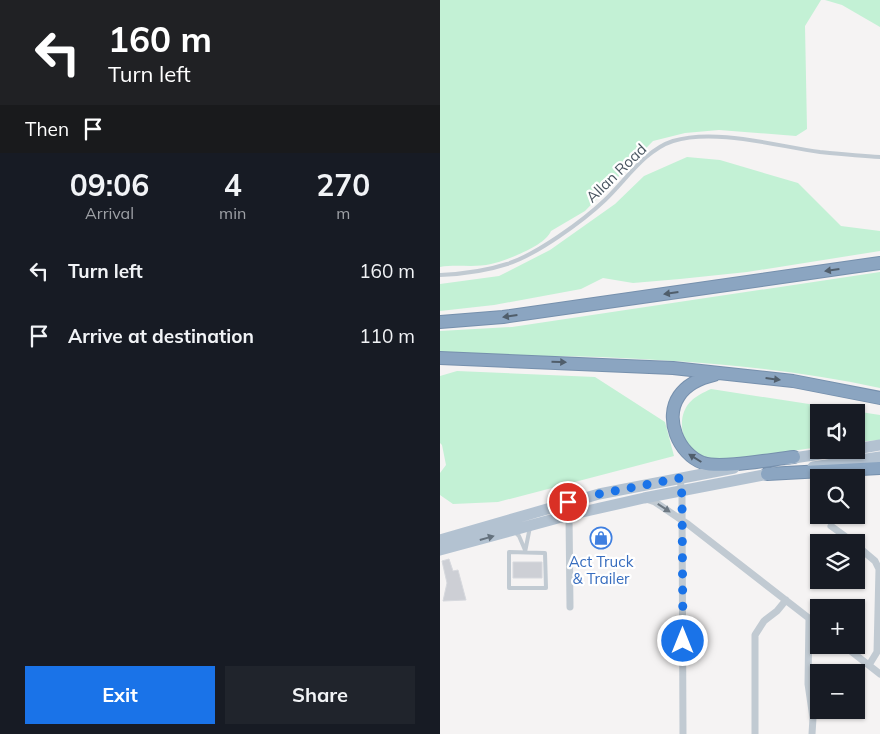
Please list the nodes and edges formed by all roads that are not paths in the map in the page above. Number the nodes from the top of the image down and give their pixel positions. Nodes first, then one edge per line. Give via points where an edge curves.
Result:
1 (880, 157) edge
2 (880, 263) edge
3 (440, 275) edge
4 (440, 322) edge
5 (440, 358) edge
6 (741, 375) junction
7 (880, 398) edge
8 (880, 445) edge
9 (865, 448) edge
10 (810, 455) edge
11 (794, 457) junction
12 (880, 457) edge
13 (880, 468) edge
14 (767, 474) junction
15 (681, 484) junction
16 (644, 498) junction
17 (569, 515) junction
18 (682, 520) junction
19 (530, 526) junction
20 (831, 526) dead end
21 (513, 531) junction
22 (842, 534) edge
23 (440, 540) edge
24 (440, 550) edge
25 (525, 552) junction
26 (865, 553) edge
27 (786, 600) junction
28 (570, 607) dead end
29 (809, 618) joint
30 (855, 654) edge
31 (869, 665) junction
32 (880, 674) edge
33 (683, 734) edge
34 (755, 734) edge
35 (812, 734) edge

1 - 3 lane, Allan Road via 820,152 747,140 682,139 655,150 605,201 524,257 499,266
2 -> 4 highway via 503,317
5 -> 6 highway via 674,368
6 -> 7 highway via 793,381
11 -> 6 highway via 710,464 694,458 682,446 673,424 680,394 704,377
8 - 9 main road
10 - 11 main road
11 - 15 main road
12 - 14 main road
13 - 14 highway
14 - 15 main road
15 - 16 main road
15 - 18 street
15 - 23 main road via 599,494
16 - 17 main road
16 -> 18 street
17 - 19 main road
17 - 28 street
18 - 27 street
18 - 33 street
19 - 21 main road
19 - 25 lane
20 - 22 street
24 -> 21 main road
21 - 25 lane via 519,536
25 - 25 lane via 509,552 509,588 546,588 545,553
26 - 31 street via 879,569 877,652
27 - 29 street
27 - 34 street via 764,621 755,635
29 - 35 street via 808,684
30 - 31 street
31 - 32 street

